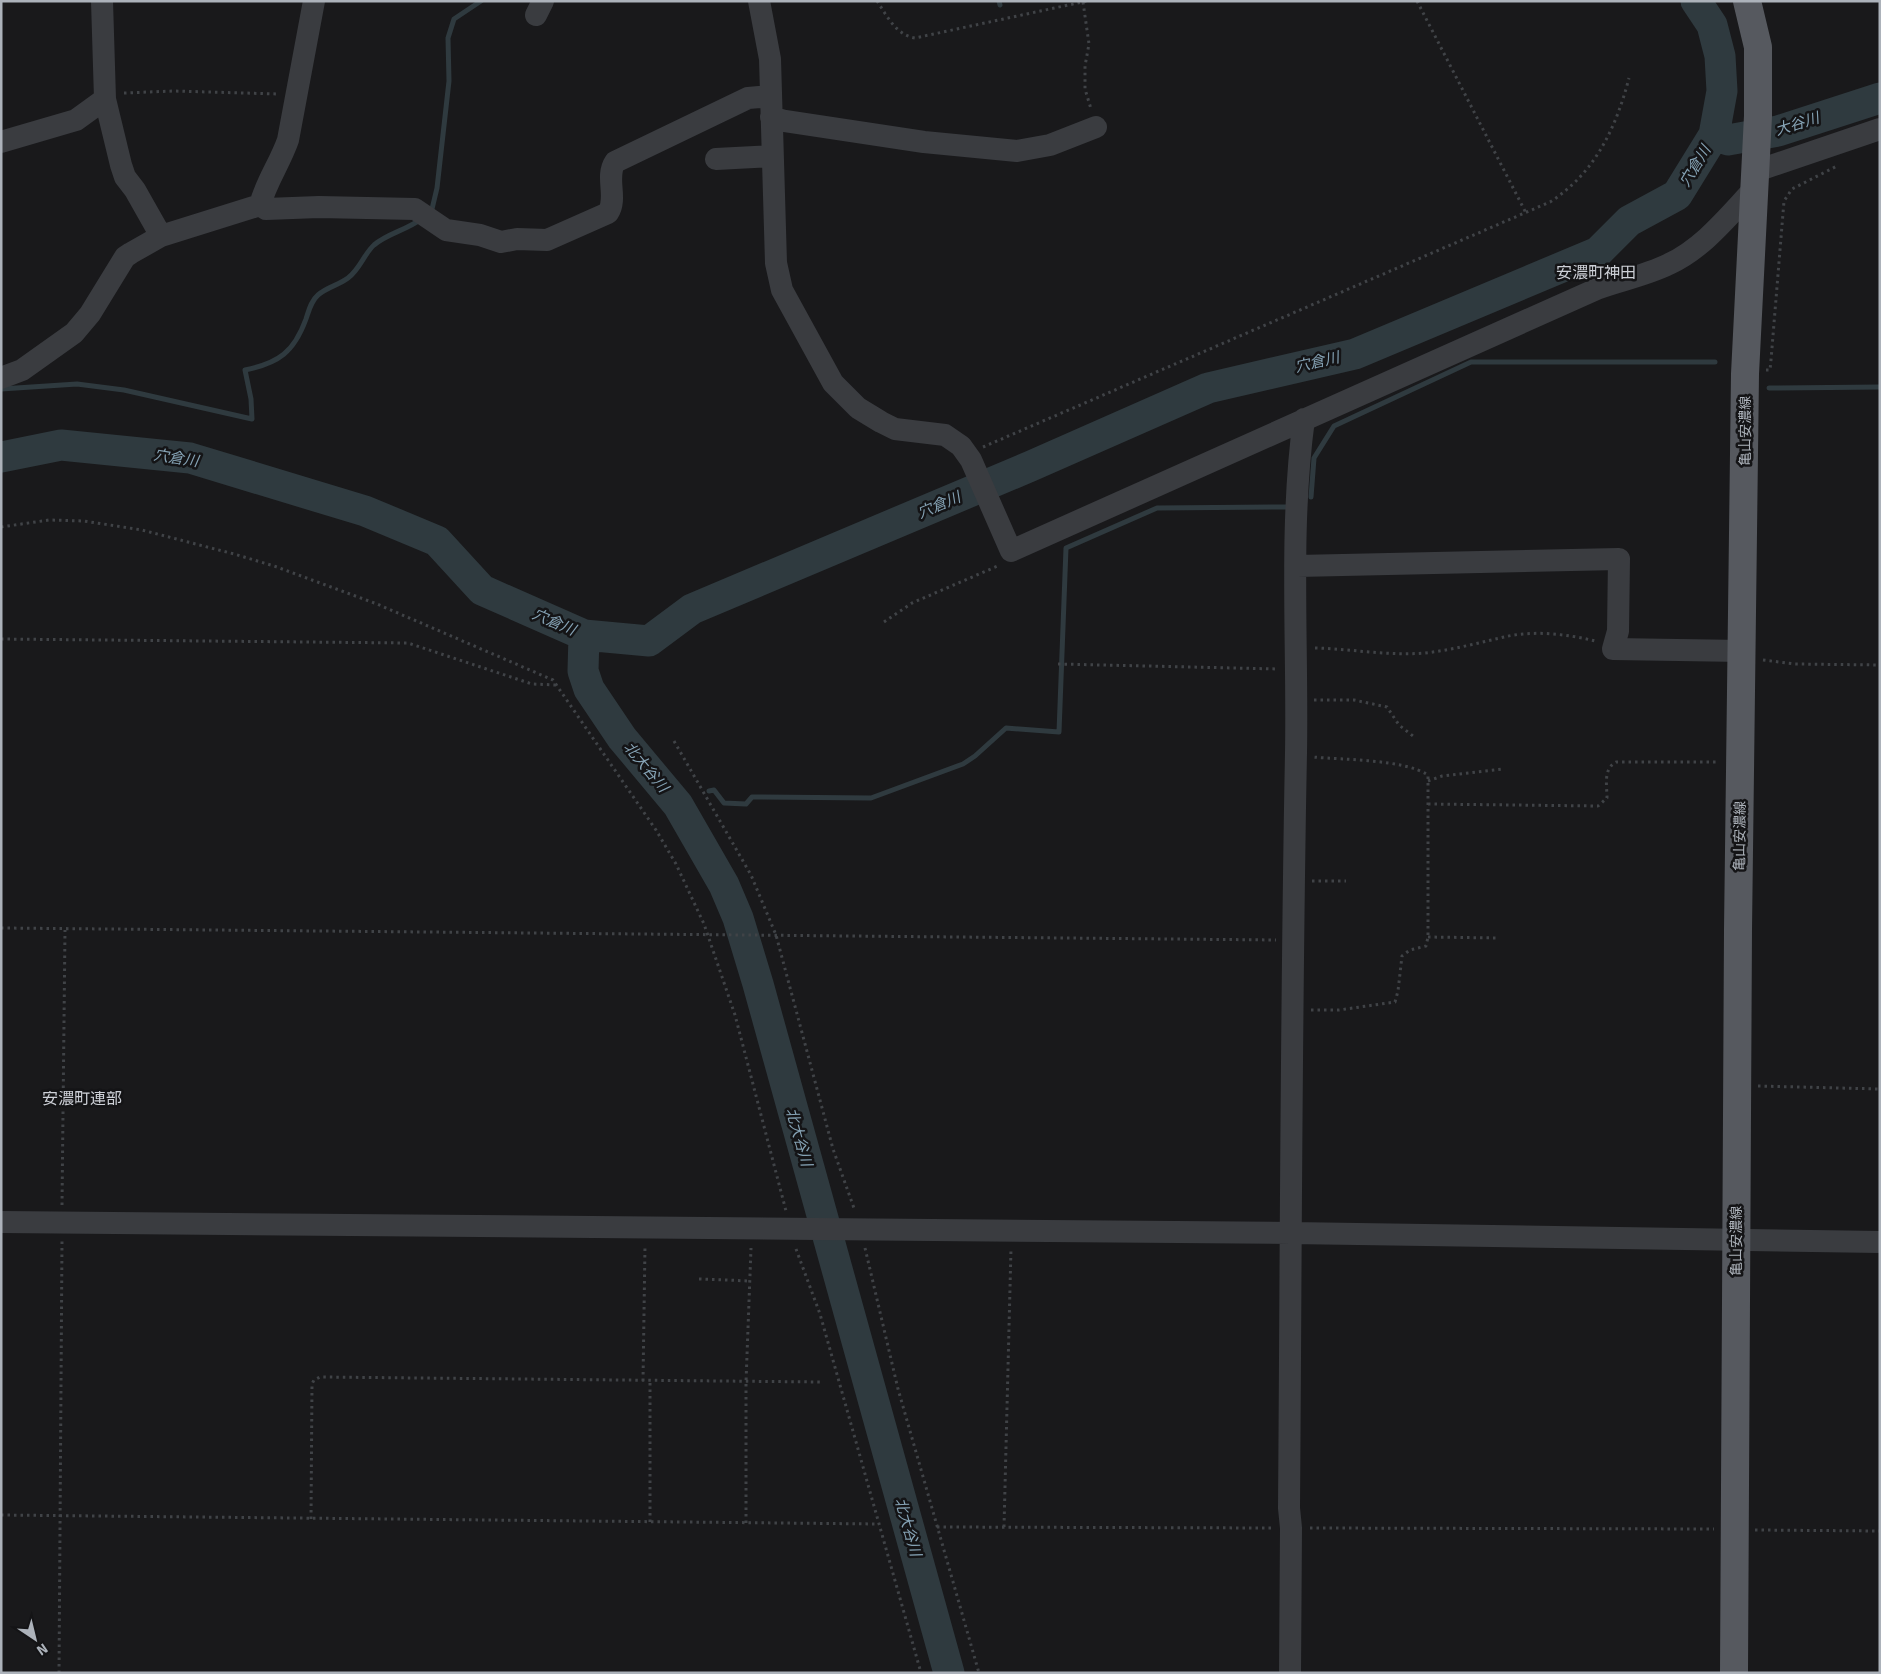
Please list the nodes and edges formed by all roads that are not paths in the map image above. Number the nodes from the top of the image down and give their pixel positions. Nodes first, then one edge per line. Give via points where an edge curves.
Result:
1 (102, 1) edge
2 (314, 1) edge
3 (759, 1) edge
4 (1747, 1) edge
5 (105, 99) junction
6 (771, 106) junction
7 (1096, 127) road end
8 (1880, 129) edge
9 (1, 142) edge
10 (772, 156) junction
11 (716, 159) dead end
12 (1756, 173) junction
13 (260, 205) junction
14 (161, 236) junction
15 (1, 378) edge
16 (1304, 419) junction
17 (1297, 566) junction
18 (1743, 654) junction
19 (1, 1222) edge
20 (1291, 1234) junction
21 (1736, 1241) junction
22 (1880, 1242) edge
23 (1290, 1673) edge
24 (1734, 1673) edge

1 - 5 street
2 - 13 street via 288,140 283,156 266,184
3 - 6 street via 770,60
4 - 12 main road, 亀山安濃線 via 1758,47
5 - 9 street via 76,120
5 - 14 street via 124,177
6 - 7 street via 785,121 924,142 1017,151 1050,145
6 - 10 street
6 - 13 street via 748,98 615,162 611,170 612,203 608,213 547,240 496,242 480,235 446,230 415,209 266,208
8 - 12 street
10 - 11 street
10 - 16 street via 778,278 805,335 833,383 858,408 895,429 945,434 961,446 1011,551
12 - 16 street via 1704,240 1668,265 1599,288
12 - 18 main road, 亀山安濃線 via 1746,367
13 - 14 street
14 - 15 street via 125,257 90,314 74,333 22,370
16 - 17 street
17 - 18 street via 1619,559 1618,631 1613,648
17 - 20 street
18 - 21 main road, 亀山安濃線
19 - 20 street
20 - 21 street
20 - 23 street
21 - 22 street
21 - 24 main road, 亀山安濃線

